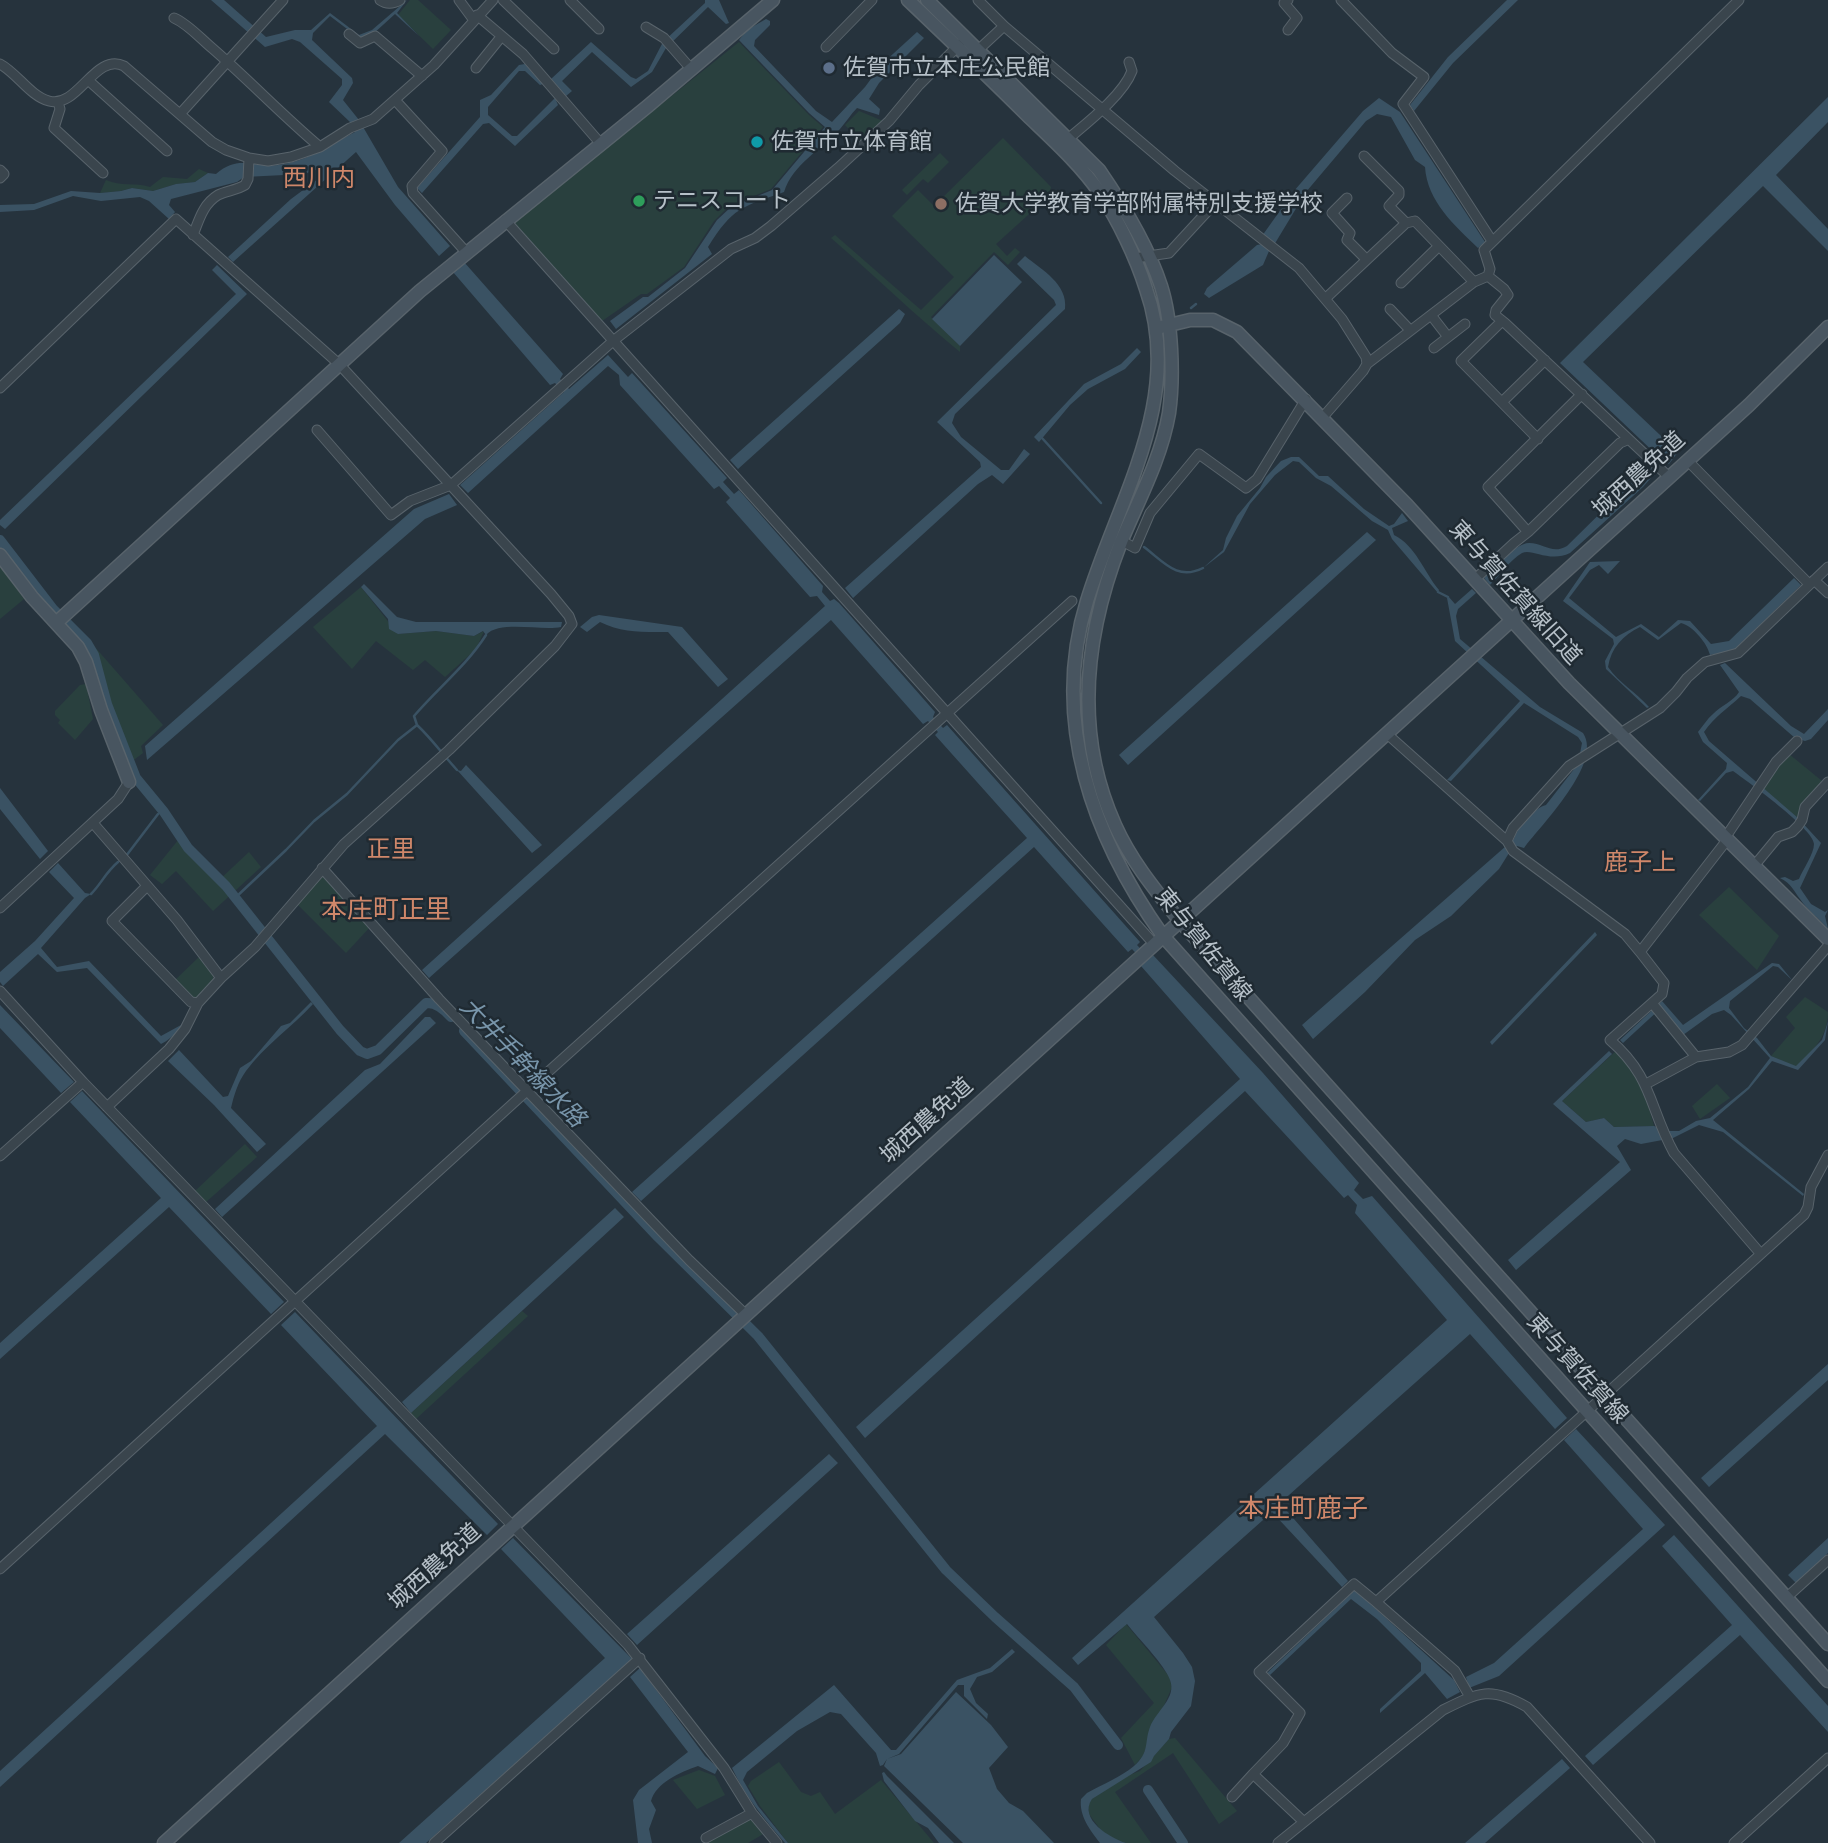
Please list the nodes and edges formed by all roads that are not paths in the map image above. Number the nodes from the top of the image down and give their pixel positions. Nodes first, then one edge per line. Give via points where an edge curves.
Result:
1 (283, 0) edge
2 (380, 0) edge
3 (400, 0) edge
4 (459, 0) edge
5 (493, 0) edge
6 (503, 0) edge
7 (570, 0) edge
8 (773, 0) edge
9 (872, 0) edge
10 (908, 0) edge
11 (927, 0) edge
12 (978, 0) edge
13 (1288, 0) edge
14 (1341, 0) edge
15 (1738, 0) edge
16 (475, 17) junction
17 (174, 18) dead end
18 (1004, 26) junction
19 (646, 27) dead end
20 (599, 29) dead end
21 (1288, 30) dead end
22 (348, 34) dead end
23 (501, 37) junction
24 (962, 43) junction
25 (826, 47) dead end
26 (554, 49) dead end
27 (974, 54) junction
28 (228, 61) junction
29 (1129, 62) dead end
30 (0, 64) edge
31 (476, 68) dead end
32 (692, 70) junction
33 (422, 76) junction
34 (89, 80) junction
35 (395, 100) junction
36 (58, 102) junction
37 (1101, 109) junction
38 (180, 114) junction
39 (1068, 139) junction
40 (601, 144) junction
41 (320, 147) junction
42 (167, 151) dead end
43 (1364, 156) dead end
44 (249, 160) junction
45 (0, 170) edge
46 (103, 173) dead end
47 (0, 178) edge
48 (1347, 198) dead end
49 (1215, 203) junction
50 (505, 220) junction
51 (1406, 223) junction
52 (193, 235) junction
53 (1492, 241) junction
54 (1440, 246) junction
55 (466, 252) junction
56 (1149, 257) junction
57 (1135, 258) junction
58 (1366, 259) junction
59 (1488, 276) junction
60 (1474, 282) junction
61 (1401, 284) dead end
62 (1326, 298) junction
63 (1390, 309) dead end
64 (1431, 315) junction
65 (1501, 322) junction
66 (1465, 324) dead end
67 (1169, 325) junction
68 (1828, 327) edge
69 (1155, 328) junction
70 (1410, 330) junction
71 (1448, 337) junction
72 (613, 341) junction
73 (1434, 348) dead end
74 (1545, 360) junction
75 (339, 364) junction
76 (1367, 364) junction
77 (0, 388) edge
78 (1582, 394) junction
79 (1306, 400) junction
80 (1502, 402) junction
81 (1323, 417) junction
82 (317, 430) dead end
83 (1538, 439) junction
84 (1627, 440) junction
85 (1687, 460) junction
86 (1662, 470) junction
87 (452, 485) junction
88 (1528, 532) junction
89 (1122, 541) junction
90 (0, 555) edge
91 (1828, 567) edge
92 (1474, 580) junction
93 (1812, 582) junction
94 (1828, 593) edge
95 (1072, 601) dead end
96 (59, 619) junction
97 (1511, 620) junction
98 (948, 713) junction
99 (1386, 733) junction
100 (1620, 734) junction
101 (1797, 741) dead end
102 (129, 782) joint
103 (1828, 782) edge
104 (93, 823) junction
105 (1726, 839) junction
106 (1507, 841) junction
107 (1754, 866) junction
108 (322, 868) junction
109 (147, 886) junction
110 (0, 908) edge
111 (1180, 921) junction
112 (1828, 939) edge
113 (1828, 946) edge
114 (1150, 948) junction
115 (1640, 952) junction
116 (221, 978) junction
117 (0, 991) edge
118 (439, 999) junction
119 (198, 1003) junction
120 (1655, 1006) junction
121 (434, 1010) dead end
122 (1696, 1057) junction
123 (83, 1082) junction
124 (1646, 1084) junction
125 (528, 1090) junction
126 (107, 1107) junction
127 (1828, 1155) edge
128 (0, 1156) edge
129 (1760, 1253) junction
130 (295, 1302) junction
131 (740, 1319) junction
132 (1605, 1395) junction
133 (1586, 1412) junction
134 (512, 1525) junction
135 (1828, 1560) edge
136 (0, 1569) edge
137 (1786, 1598) junction
138 (1376, 1602) junction
139 (1828, 1644) edge
140 (640, 1658) junction
141 (1828, 1681) edge
142 (1467, 1693) junction
143 (1828, 1758) edge
144 (1253, 1774) junction
145 (1232, 1797) dead end
146 (752, 1813) junction
147 (1304, 1822) junction
148 (706, 1838) dead end
149 (164, 1843) edge
150 (434, 1843) edge
151 (777, 1843) edge
152 (1278, 1843) edge
153 (1650, 1843) edge
154 (1734, 1843) edge

1 - 28 street
2 - 3 street
4 - 16 street
5 - 16 street
6 - 26 street
7 - 20 street
8 - 32 main road
9 - 25 street
10 - 24 main road, 東与賀佐賀線
11 - 24 main road, 東与賀佐賀線
12 - 18 street
13 - 21 street via 1284,3 1297,18
14 - 53 street via 1392,53 1424,77 1403,104 1407,114
15 - 53 street
16 - 23 street
16 - 33 street
17 - 28 street
18 - 27 street
18 - 37 street
19 - 32 street via 664,38
22 - 33 street via 360,43 375,36
23 - 31 street
23 - 40 street via 523,54
24 - 27 main road, 東与賀佐賀線
24 - 72 street via 838,168 755,238 731,250
27 - 39 main road, 東与賀佐賀線
27 - 57 main road, 東与賀佐賀線 via 1100,193
28 - 38 street
28 - 41 street
29 - 37 street via 1129,78
30 - 36 street via 38,95
32 - 40 main road
33 - 35 street
34 - 36 street
34 - 38 street via 117,62
34 - 42 street
35 - 41 street
35 - 55 street via 442,151 412,186 415,196
36 - 46 street via 54,128
37 - 39 street
37 - 49 street
38 - 44 street via 212,142
39 - 56 main road, 東与賀佐賀線 via 1099,170
40 - 50 main road
41 - 44 street via 280,159
43 - 51 street via 1399,191 1389,206
44 - 52 street via 248,178 242,187 209,202
45 - 47 street via 4,174
48 - 58 street via 1332,213
49 - 56 street via 1169,253
49 - 62 street via 1300,268
50 - 55 main road
50 - 72 street
51 - 54 street via 1415,221
51 - 58 street
52 - 75 street
52 - 77 street via 176,219
53 - 59 street via 1484,250
54 - 60 street
54 - 61 street
55 - 75 main road
56 - 57 street
56 - 67 main road, 東与賀佐賀線 via 1162,288
57 - 69 main road, 東与賀佐賀線
58 - 62 street
59 - 60 street
59 - 65 street via 1508,295 1496,310
60 - 64 street
62 - 76 street via 1354,336
63 - 70 street
64 - 70 street
64 - 71 street
65 - 74 street
65 - 80 street via 1461,361
66 - 71 street
67 - 69 main road, 東与賀佐賀線旧道
67 - 79 main road, 東与賀佐賀線旧道 via 1213,320 1237,332
67 - 89 main road, 東与賀佐賀線 via 1169,412 1153,473
68 - 85 main road, 城西農免道
69 - 114 main road, 東与賀佐賀線 via 1159,350 1154,410 1135,476 1086,602 1074,680 1075,720 1088,794 1102,832 1142,906
70 - 76 street
71 - 73 street
72 - 87 street
72 - 98 street
74 - 78 street
74 - 80 street
75 - 87 street
75 - 96 main road
76 - 81 street
78 - 83 street
78 - 84 street
79 - 81 main road, 東与賀佐賀線旧道
79 - 89 street via 1257,479 1246,488 1199,454 1150,513 1135,548
80 - 83 street
81 - 92 main road, 東与賀佐賀線旧道
82 - 87 street via 391,515 410,501
83 - 88 street via 1488,487
84 - 86 street
84 - 88 street
85 - 86 main road, 城西農免道
85 - 93 street
86 - 97 main road, 城西農免道
87 - 108 street via 551,594 572,624 555,646
88 - 92 street
89 - 111 main road, 東与賀佐賀線 via 1091,643 1088,681 1095,756 1115,825 1139,869
90 - 96 main road via 32,597
91 - 93 street
92 - 97 main road, 東与賀佐賀線旧道
93 - 94 street
93 - 100 street via 1738,653 1705,662 1660,708
95 - 98 street
96 - 102 main road via 86,662
97 - 99 main road, 城西農免道
97 - 100 main road, 東与賀佐賀線旧道
98 - 114 street
98 - 125 street
99 - 106 street
99 - 111 main road, 城西農免道
100 - 105 main road, 東与賀佐賀線旧道
100 - 106 street via 1576,760 1513,828
101 - 105 street via 1776,762
102 - 104 street
103 - 107 street via 1805,807 1800,823 1778,837
104 - 109 street
104 - 110 street
105 - 107 main road, 東与賀佐賀線旧道
105 - 115 street
106 - 115 street via 1513,851 1625,934
107 - 112 main road, 東与賀佐賀線旧道
108 - 116 street
108 - 118 street
109 - 116 street
109 - 119 street via 112,921 191,1002
111 - 114 main road, 城西農免道
111 - 132 main road, 東与賀佐賀線
113 - 122 street via 1742,1045
114 - 131 main road, 城西農免道
114 - 133 main road, 東与賀佐賀線
115 - 120 street via 1664,983
116 - 119 street
117 - 123 street
118 - 121 street
118 - 125 street
119 - 126 street via 169,1049
120 - 122 street
120 - 124 street via 1610,1040 1632,1061
122 - 124 street
123 - 126 street
123 - 128 street
124 - 129 street via 1667,1140
125 - 130 street
125 - 131 street
126 - 130 street
127 - 129 street via 1811,1187 1804,1214
129 - 132 street
130 - 134 street
130 - 136 street
131 - 134 main road, 城西農免道
132 - 133 street
132 - 137 main road, 東与賀佐賀線
133 - 138 street
133 - 141 main road, 東与賀佐賀線 via 1765,1617
134 - 140 street
134 - 149 main road, 城西農免道
135 - 137 street
137 - 139 main road, 東与賀佐賀線
138 - 142 street via 1455,1671
138 - 144 street via 1354,1584 1259,1672 1300,1713 1283,1743
140 - 146 street
140 - 150 street
142 - 147 street
142 - 153 street via 1509,1696 1527,1707
143 - 154 street
144 - 145 street
144 - 147 street
146 - 148 street
146 - 151 street
147 - 152 street

